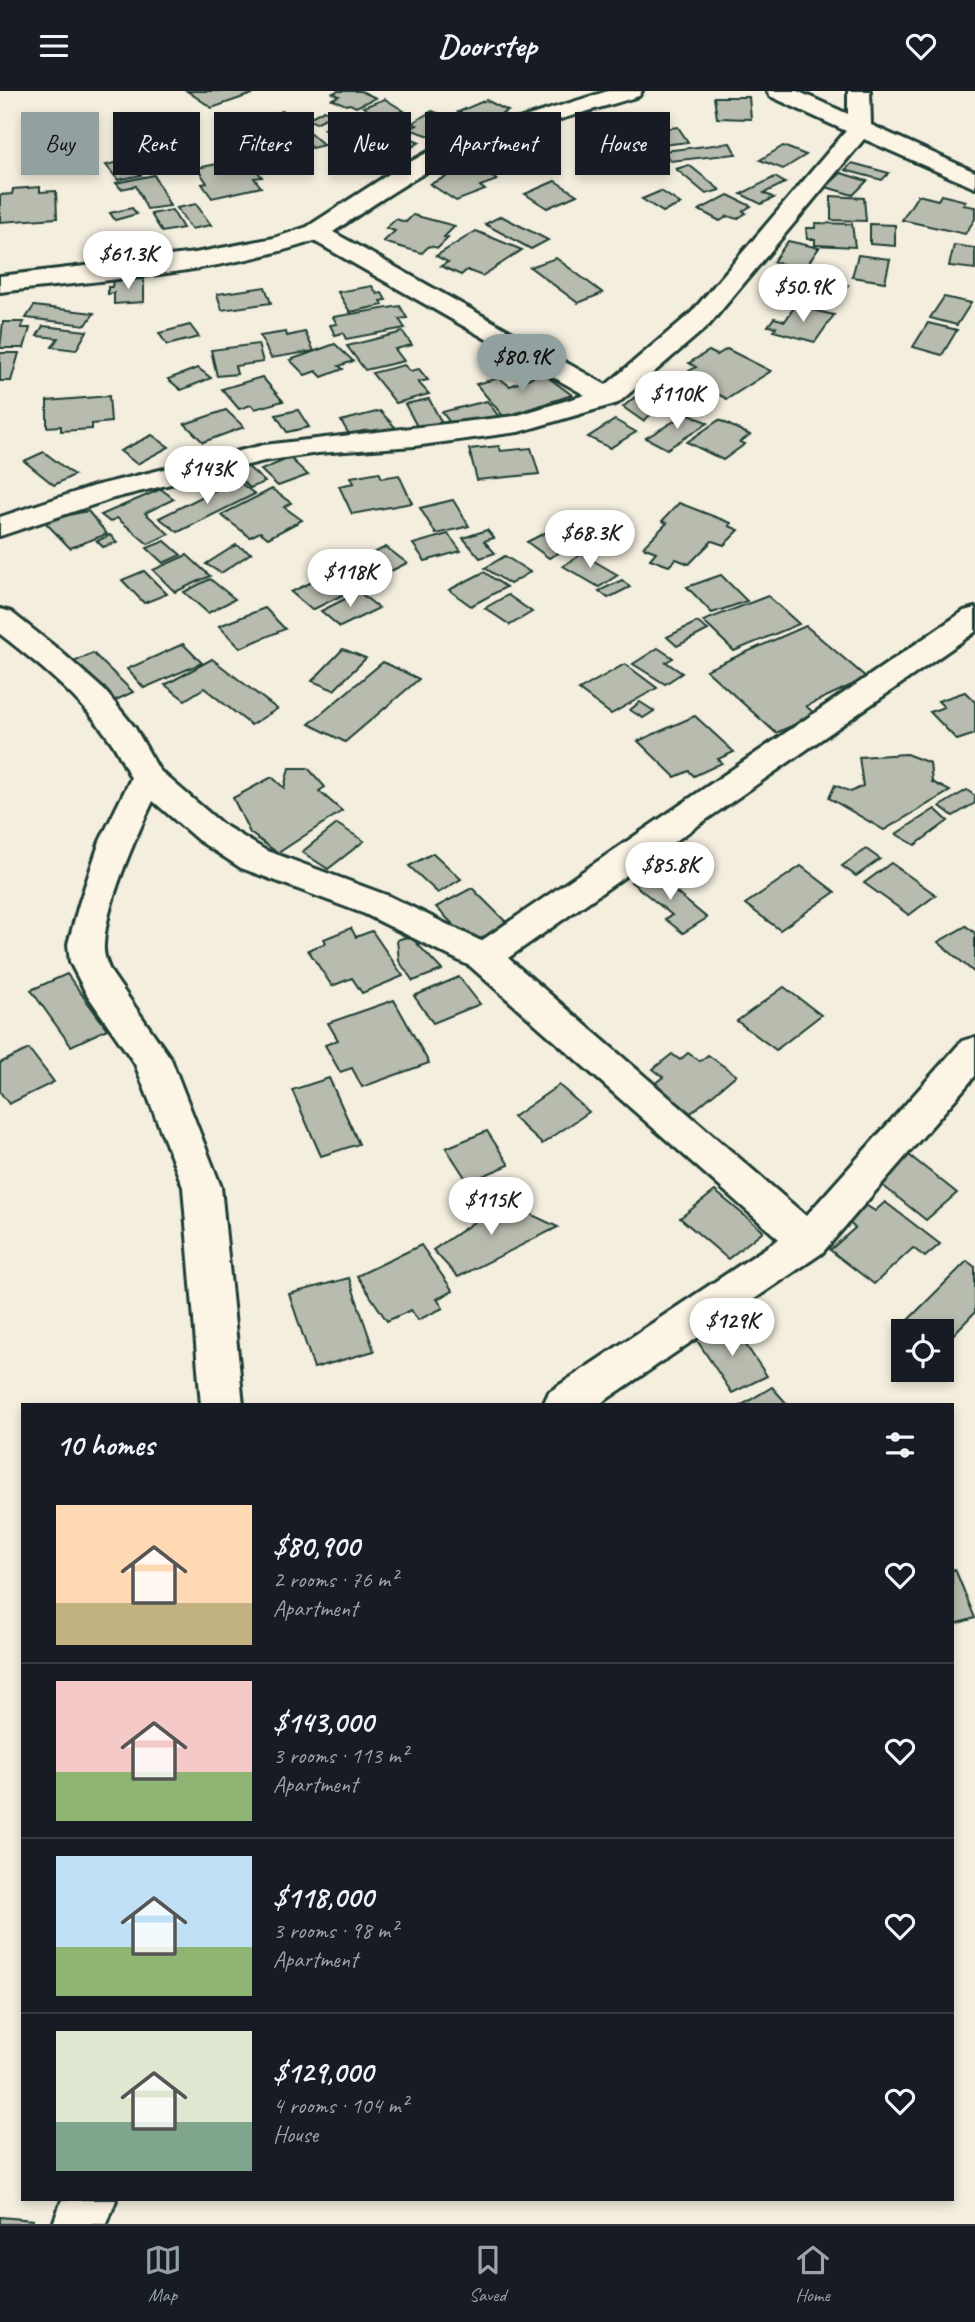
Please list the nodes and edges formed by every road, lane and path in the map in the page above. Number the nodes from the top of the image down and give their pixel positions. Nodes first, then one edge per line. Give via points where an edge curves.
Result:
1 (631, 91) edge
2 (778, 91) edge
3 (859, 91) edge
4 (860, 129) junction
5 (975, 181) edge
6 (316, 232) junction
7 (0, 284) edge
8 (608, 397) junction
9 (0, 527) edge
10 (975, 618) edge
11 (0, 619) edge
12 (146, 778) junction
13 (482, 957) junction
14 (975, 1051) edge
15 (808, 1241) junction
16 (222, 1403) edge
17 (567, 1403) edge
18 (89, 2201) edge
19 (80, 2224) edge

1 - 6 street via 440,155
2 - 4 street
3 - 4 street
4 - 5 street
4 - 8 street via 700,319
6 - 7 street via 195,261
6 - 8 street
8 - 9 street via 518,424 264,453 104,492
10 - 13 street
11 - 12 street via 91,697 121,731
12 - 13 street via 210,832 253,859 377,905
12 - 16 street via 117,841 96,904 86,944 88,962 152,1059 202,1187
13 - 15 street
14 - 15 street
15 - 17 street
18 - 19 street

